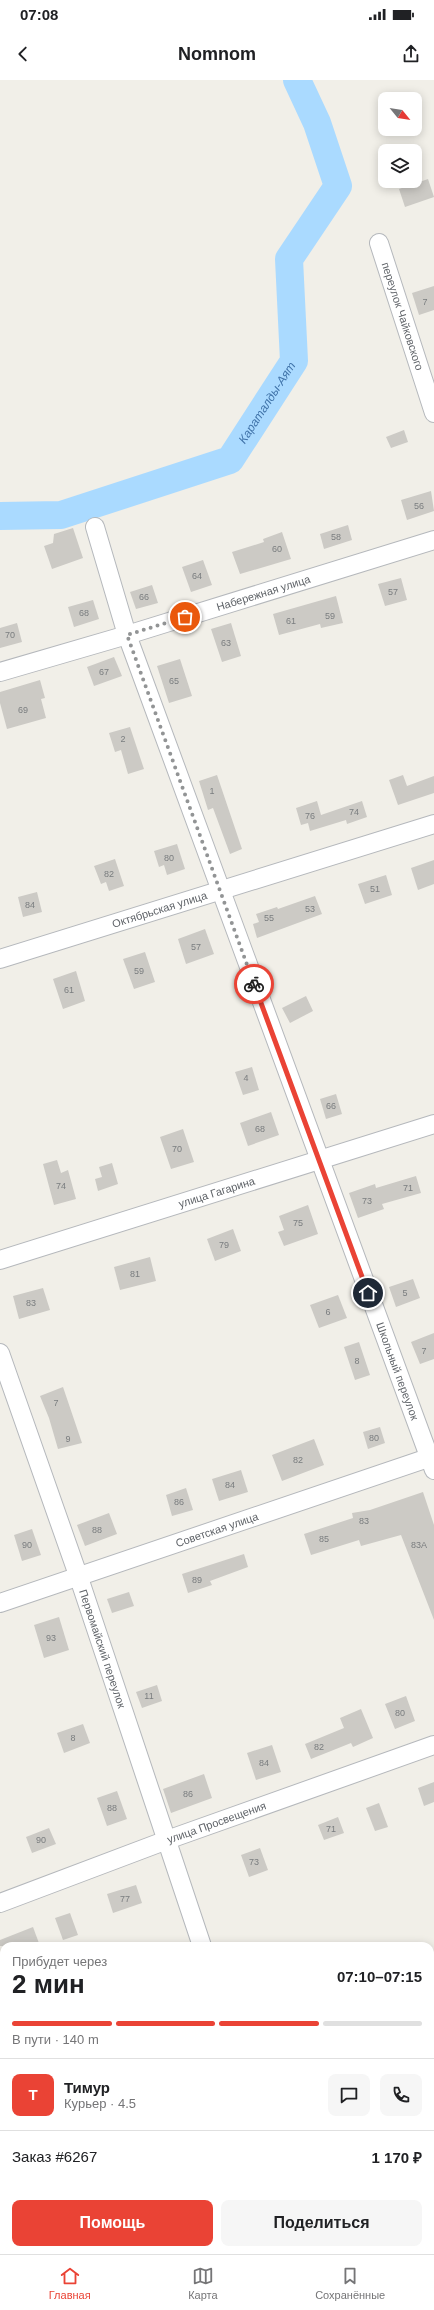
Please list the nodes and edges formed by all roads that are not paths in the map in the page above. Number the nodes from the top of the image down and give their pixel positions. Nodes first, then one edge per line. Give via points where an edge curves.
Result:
1 (379, 243) dead end
2 (434, 413) edge
3 (95, 527) dead end
4 (434, 540) edge
5 (127, 635) junction
6 (0, 672) edge
7 (434, 824) edge
8 (220, 890) junction
9 (0, 959) edge
10 (434, 1124) edge
11 (318, 1158) junction
12 (0, 1260) edge
13 (0, 1353) edge
14 (432, 1461) edge
15 (78, 1575) junction
16 (0, 1603) edge
17 (434, 1745) edge
18 (167, 1840) junction
19 (0, 1903) edge
20 (201, 1942) edge

1 - 2 street, переулок Чайковского
3 - 5 street, Школьный переулок
4 - 5 street, Набережная улица
5 - 6 street, Набережная улица
5 - 8 street, Школьный переулок
7 - 8 street, Октябрьская улица
8 - 9 street, Октябрьская улица
8 - 11 street, Школьный переулок
10 - 11 street, улица Гагарина
11 - 12 street, улица Гагарина
11 - 14 street, Школьный переулок
13 - 15 street, Первомайский переулок
14 - 15 street, Советская улица
15 - 16 street, Советская улица
15 - 18 street, Первомайский переулок
17 - 18 street, улица Просвещения
18 - 19 street, улица Просвещения
18 - 20 street, Первомайский переулок

